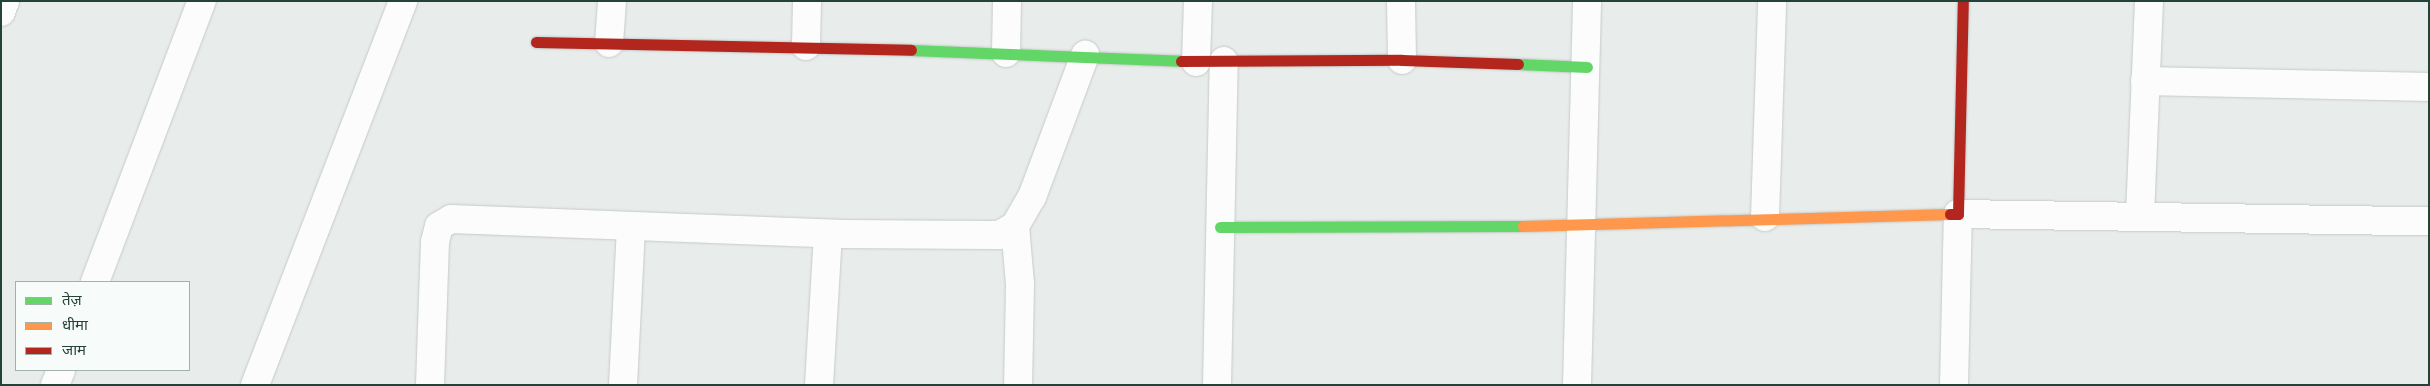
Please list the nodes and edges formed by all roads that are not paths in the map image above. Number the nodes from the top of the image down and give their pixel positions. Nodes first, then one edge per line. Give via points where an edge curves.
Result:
1 (5, 1) edge
2 (202, 1) edge
3 (403, 1) edge
4 (612, 1) edge
5 (807, 1) edge
6 (1007, 1) edge
7 (1198, 1) edge
8 (1401, 1) edge
9 (1588, 1) edge
10 (1772, 1) edge
11 (1963, 1) edge
12 (2149, 1) edge
13 (1, 12) edge
14 (536, 42) dead end
15 (609, 43) junction
16 (806, 46) junction
17 (1006, 53) junction
18 (1085, 56) junction
19 (1402, 60) junction
20 (1224, 61) junction
21 (1196, 62) junction
22 (1587, 67) junction
23 (2145, 82) junction
24 (2429, 87) edge
25 (1958, 214) junction
26 (2140, 216) junction
27 (1765, 217) junction
28 (2429, 221) edge
29 (631, 226) junction
30 (1015, 226) junction
31 (1583, 226) junction
32 (1220, 227) junction
33 (828, 234) junction
34 (95, 281) edge
35 (61, 371) edge
36 (55, 385) edge
37 (255, 385) edge
38 (430, 385) edge
39 (623, 385) edge
40 (819, 385) edge
41 (1018, 385) edge
42 (1217, 385) edge
43 (1577, 385) edge
44 (1954, 385) edge

1 - 13 street
2 - 34 street
3 - 37 street
4 - 15 street
5 - 16 street
6 - 17 street
7 - 21 street
8 - 19 street
9 - 22 street
10 - 27 street
11 - 25 street
12 - 23 street
14 - 15 street
15 - 16 street
16 - 17 street
17 - 18 street
18 - 21 street
18 - 30 street via 1032,196
19 - 20 street
19 - 22 street
20 - 21 street
20 - 32 street
22 - 31 street
23 - 24 street
23 - 26 street
25 - 26 street
25 - 27 street
25 - 44 street
26 - 28 street
27 - 31 street
29 - 33 street
29 - 38 street via 451,219 439,226 435,242
29 - 39 street
30 - 33 street via 999,235
30 - 41 street via 1020,284
31 - 32 street
31 - 43 street
32 - 42 street
33 - 40 street
35 - 36 street

